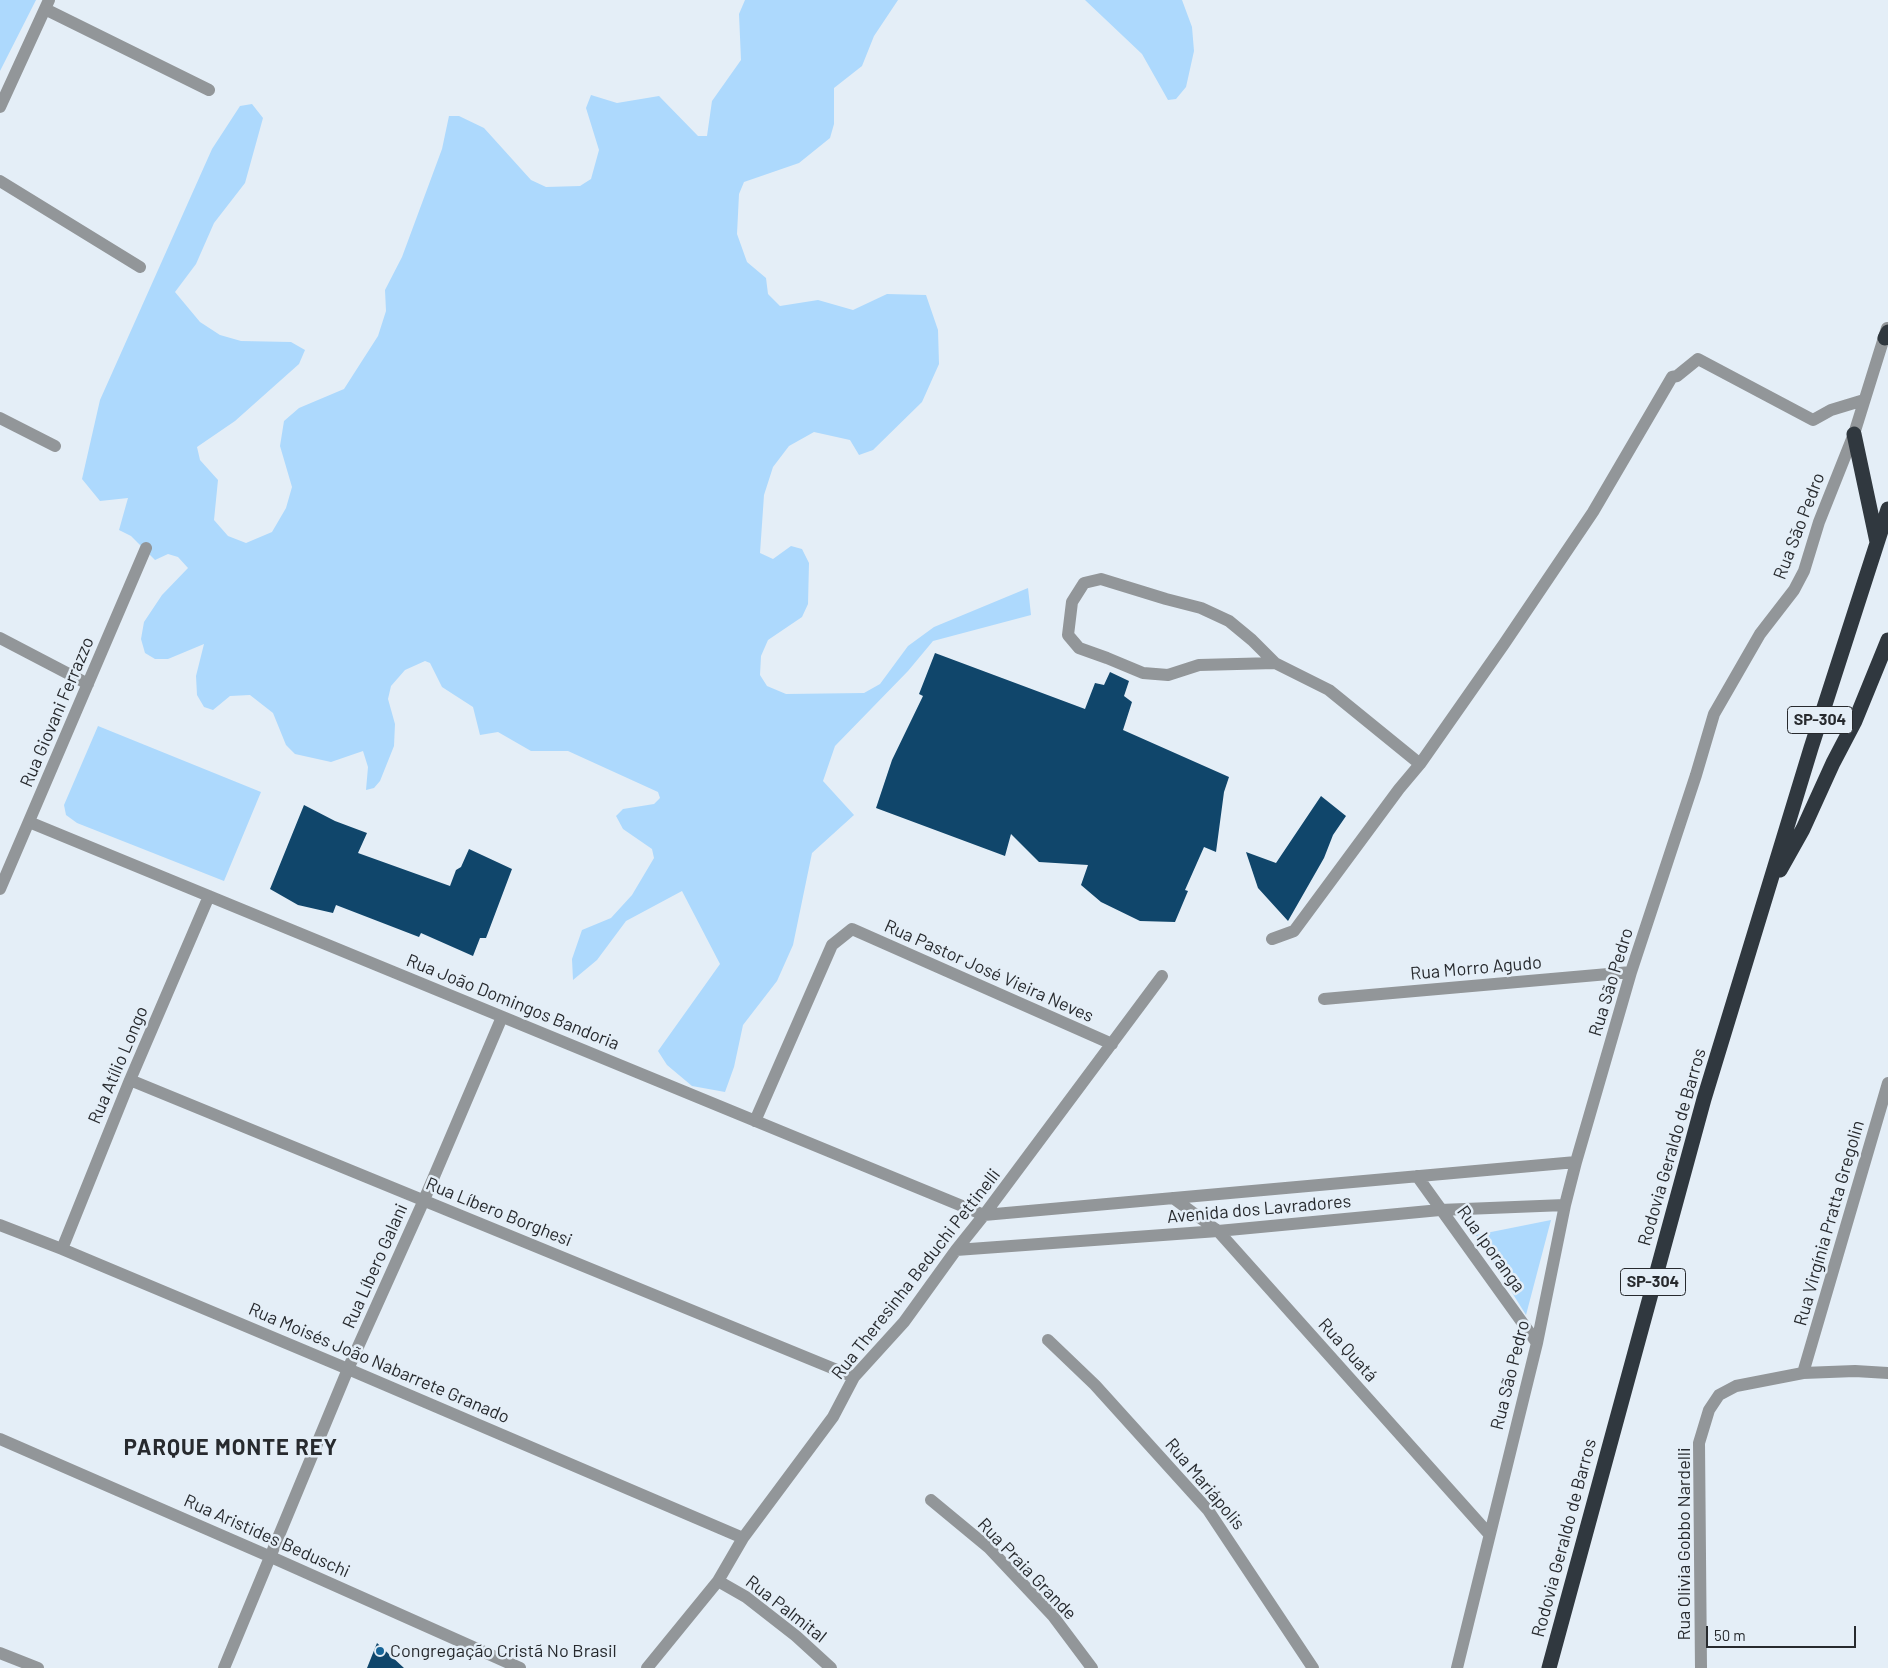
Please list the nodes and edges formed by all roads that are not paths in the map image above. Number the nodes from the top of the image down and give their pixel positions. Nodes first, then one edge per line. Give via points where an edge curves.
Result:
1 (47, 5) edge
2 (209, 90) dead end
3 (0, 107) edge
4 (0, 181) edge
5 (140, 267) dead end
6 (1887, 332) edge
7 (1864, 400) junction
8 (0, 418) edge
9 (1854, 434) junction
10 (55, 446) dead end
11 (1888, 509) edge
12 (1877, 543) junction
13 (146, 548) dead end
14 (0, 638) edge
15 (1888, 640) edge
16 (1275, 662) junction
17 (88, 684) junction
18 (1420, 764) junction
19 (30, 822) junction
20 (4, 864) edge
21 (0, 889) edge
22 (209, 896) junction
23 (1765, 898) junction
24 (1272, 939) dead end
25 (1631, 972) junction
26 (1162, 976) dead end
27 (1324, 999) dead end
28 (502, 1017) junction
29 (1112, 1044) junction
30 (130, 1080) junction
31 (1888, 1084) edge
32 (754, 1121) junction
33 (1576, 1162) junction
34 (1417, 1176) junction
35 (1173, 1198) junction
36 (424, 1200) junction
37 (1565, 1205) junction
38 (1440, 1210) junction
39 (984, 1215) junction
40 (0, 1225) edge
41 (1218, 1231) junction
42 (62, 1249) junction
43 (956, 1250) junction
44 (1048, 1340) dead end
45 (1537, 1343) junction
46 (348, 1368) junction
47 (1803, 1373) junction
48 (1888, 1373) edge
49 (854, 1377) junction
50 (0, 1439) edge
51 (931, 1500) dead end
52 (1489, 1534) junction
53 (743, 1538) junction
54 (271, 1556) junction
55 (718, 1581) junction
56 (0, 1653) edge
57 (38, 1668) edge
58 (224, 1668) edge
59 (520, 1668) edge
60 (647, 1668) edge
61 (831, 1668) edge
62 (1092, 1668) edge
63 (1314, 1668) edge
64 (1457, 1668) edge
65 (1549, 1668) edge
66 (1701, 1668) edge

1 - 2 street
1 - 3 street
4 - 5 street
6 - 7 street, Rua São Pedro
7 - 9 street, Rua São Pedro
7 - 18 street via 1831,410 1813,420 1698,359 1672,377 1594,512
8 - 10 street
9 - 12 highway
9 - 25 street, Rua São Pedro via 1819,522 1804,571 1794,590 1760,634 1714,714
11 - 12 highway, Rodovia Geraldo de Barros / SP-304
12 - 23 highway, Rodovia Geraldo de Barros / SP-304
13 - 17 street, Rua Giovani Ferrazzo
14 - 17 street
15 - 23 highway, Rodovia Geraldo de Barros / SP-304 via 1803,830
16 - 16 street via 1228,621 1201,608 1101,579 1084,583 1072,602 1068,634 1080,648 1143,673 1168,675 1200,665
16 - 18 street via 1329,690
17 - 19 street, Rua Giovani Ferrazzo
18 - 24 street via 1294,931
19 - 20 street, Rua Giovani Ferrazzo
19 - 22 street, Rua João Domingos Bandoria
20 - 21 street, Rua Giovani Ferrazzo
22 - 28 street, Rua João Domingos Bandoria
22 - 30 street, Rua Atílio Longo
23 - 65 highway, Rodovia Geraldo de Barros / SP-304 via 1697,1127
25 - 27 street, Rua Morro Agudo
25 - 33 street, Rua São Pedro
26 - 29 street, Rua Theresinha Beduchi Pettinelli
28 - 32 street, Rua João Domingos Bandoria
28 - 36 street, Rua Líbero Galani
29 - 32 street, Rua Pastor José Vieira Neves via 852,929 832,945
29 - 39 street, Rua Theresinha Beduchi Pettinelli
30 - 36 street, Rua Líbero Borghesi
30 - 42 street, Rua Atílio Longo
31 - 47 street, Rua Virgínia Pratta Gregolin
32 - 39 street, Rua João Domingos Bandoria
33 - 34 street, Avenida dos Lavradores
33 - 37 street, Rua São Pedro
34 - 35 street, Avenida dos Lavradores
34 - 38 street, Rua Iporanga
35 - 39 street, Avenida dos Lavradores
35 - 41 street, Rua Quatá
36 - 46 street, Rua Líbero Galani
36 - 49 street, Rua Líbero Borghesi
37 - 38 street, Avenida dos Lavradores
37 - 45 street, Rua São Pedro
38 - 41 street, Avenida dos Lavradores
38 - 45 street, Rua Iporanga
39 - 43 street, Rua Theresinha Beduchi Pettinelli
40 - 42 street, Rua Moisés João Nabarrete Granado
41 - 43 street, Avenida dos Lavradores
41 - 52 street, Rua Quatá
42 - 46 street, Rua Moisés João Nabarrete Granado
43 - 49 street, Rua Theresinha Beduchi Pettinelli via 904,1322
44 - 63 street, Rua Mariápolis via 1095,1385 1208,1510
45 - 52 street, Rua São Pedro
46 - 53 street, Rua Moisés João Nabarrete Granado
46 - 54 street, Rua Líbero Galani
47 - 48 street
47 - 66 street, Rua Olivia Gobbo Nardelli via 1736,1386 1719,1395 1709,1410 1700,1443
49 - 53 street, Rua Theresinha Beduchi Pettinelli via 833,1417
50 - 54 street, Rua Aristides Beduschi
51 - 62 street, Rua Praia Grande via 989,1548 1052,1616
52 - 64 street, Rua São Pedro
53 - 55 street, Rua Theresinha Beduchi Pettinelli
54 - 58 street, Rua Líbero Galani
54 - 59 street, Rua Aristides Beduschi
55 - 60 street, Rua Theresinha Beduchi Pettinelli
55 - 61 street, Rua Palmital via 746,1597
56 - 57 street

